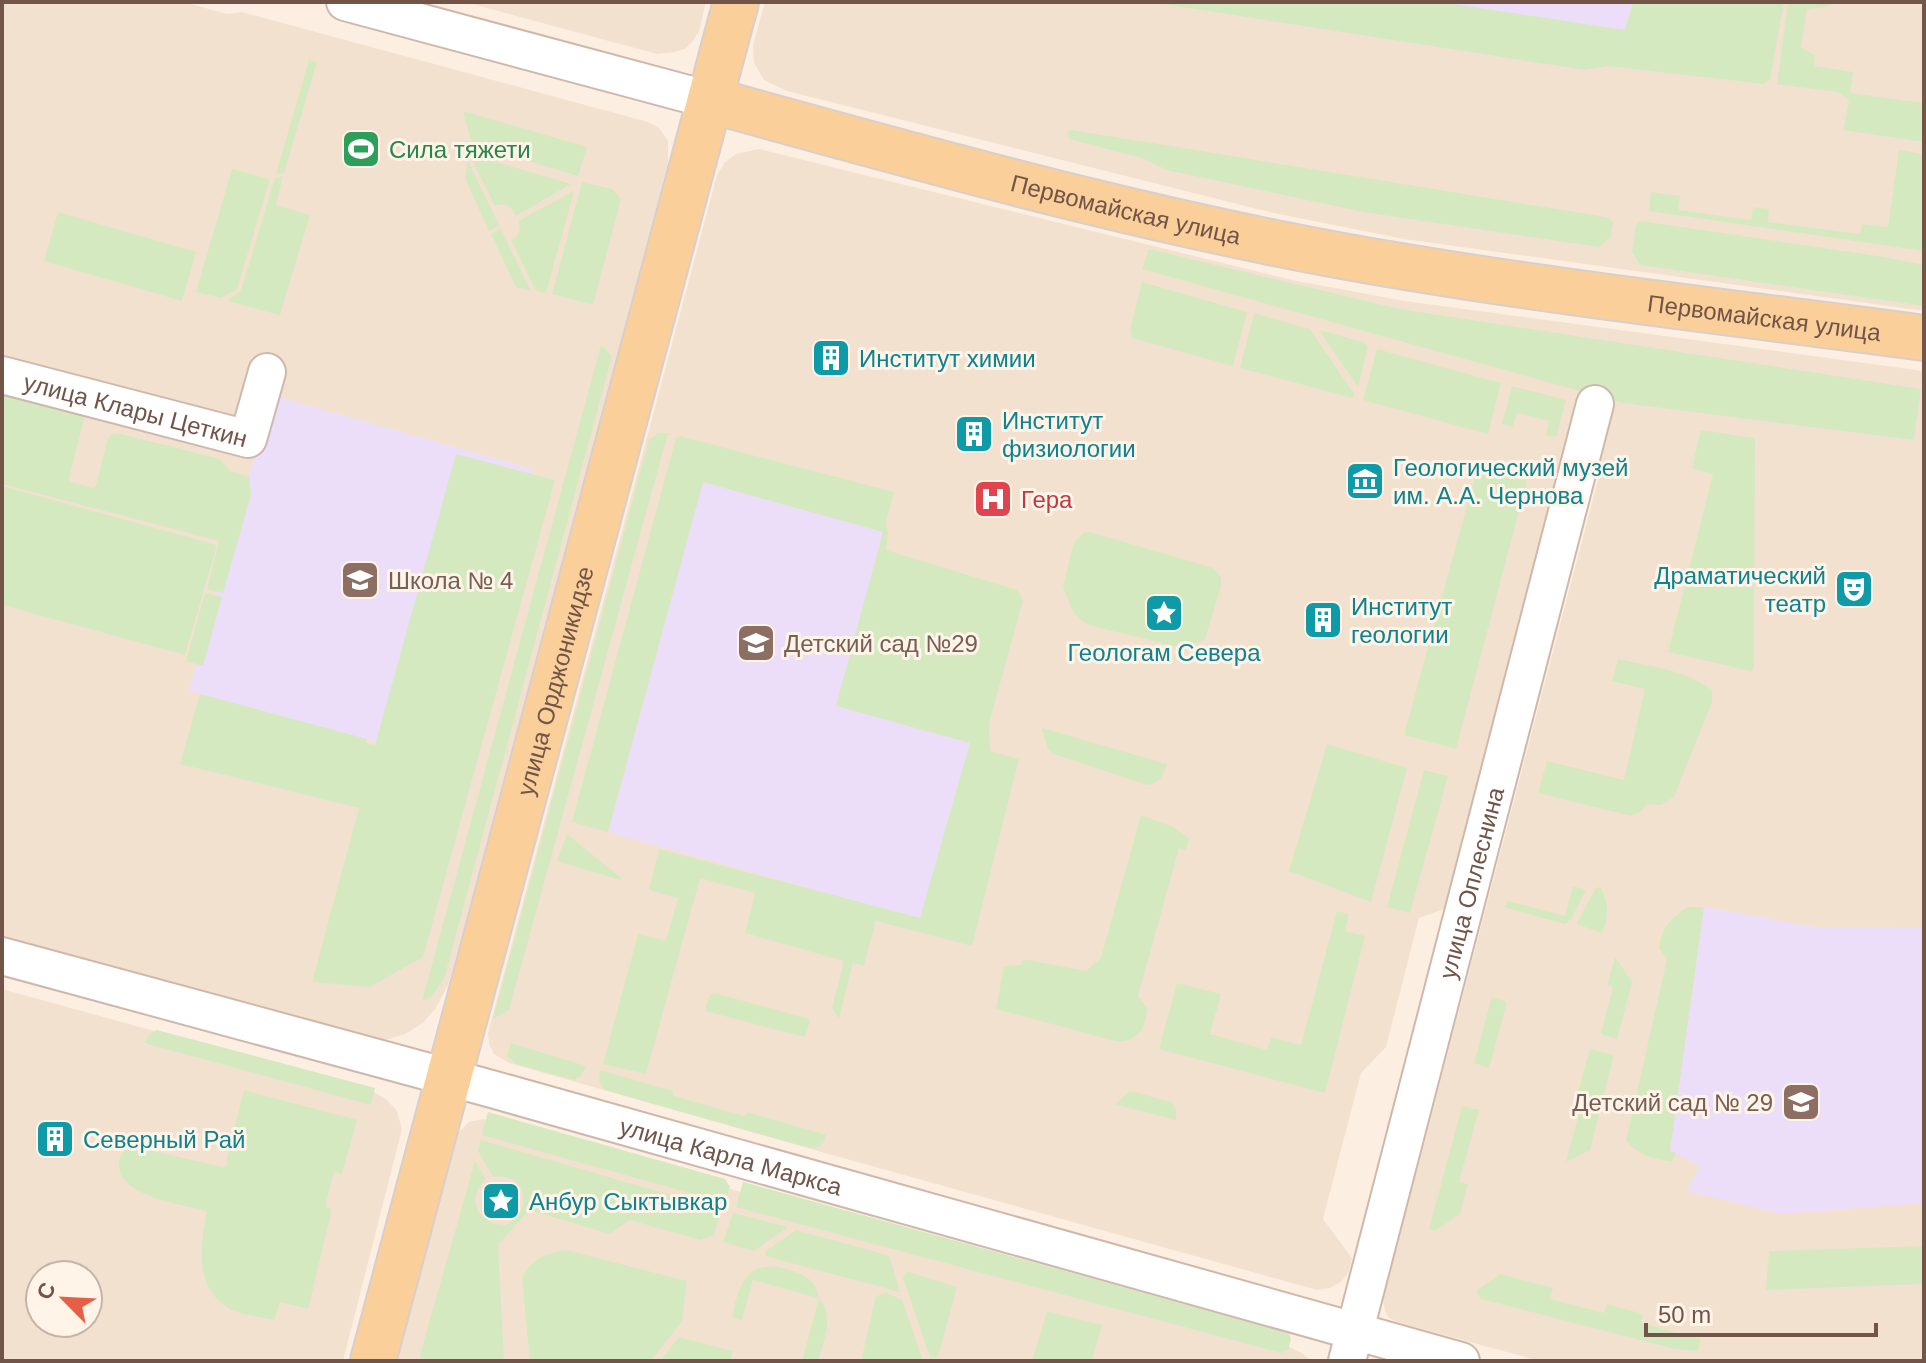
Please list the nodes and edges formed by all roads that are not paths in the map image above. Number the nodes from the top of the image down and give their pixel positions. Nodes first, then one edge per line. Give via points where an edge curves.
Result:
1 (345, 2) edge
2 (736, 2) edge
3 (710, 100) junction
4 (1924, 338) edge
5 (267, 372) dead end
6 (2, 375) edge
7 (1595, 404) dead end
8 (2, 956) edge
9 (448, 1077) junction
10 (1351, 1346) edge
11 (373, 1361) edge
12 (1461, 1361) edge

1 - 3 street, Первомайская улица
2 - 3 main road, улица Орджоникидзе
3 - 4 main road, Первомайская улица via 1153,217 1312,249 1411,268
3 - 9 main road, улица Орджоникидзе
5 - 6 street, улица Клары Цеткин via 248,439
7 - 10 street, улица Оплеснина
8 - 9 street, улица Карла Маркса
9 - 10 street, улица Карла Маркса
9 - 11 main road, улица Орджоникидзе
10 - 12 street, улица Карла Маркса

